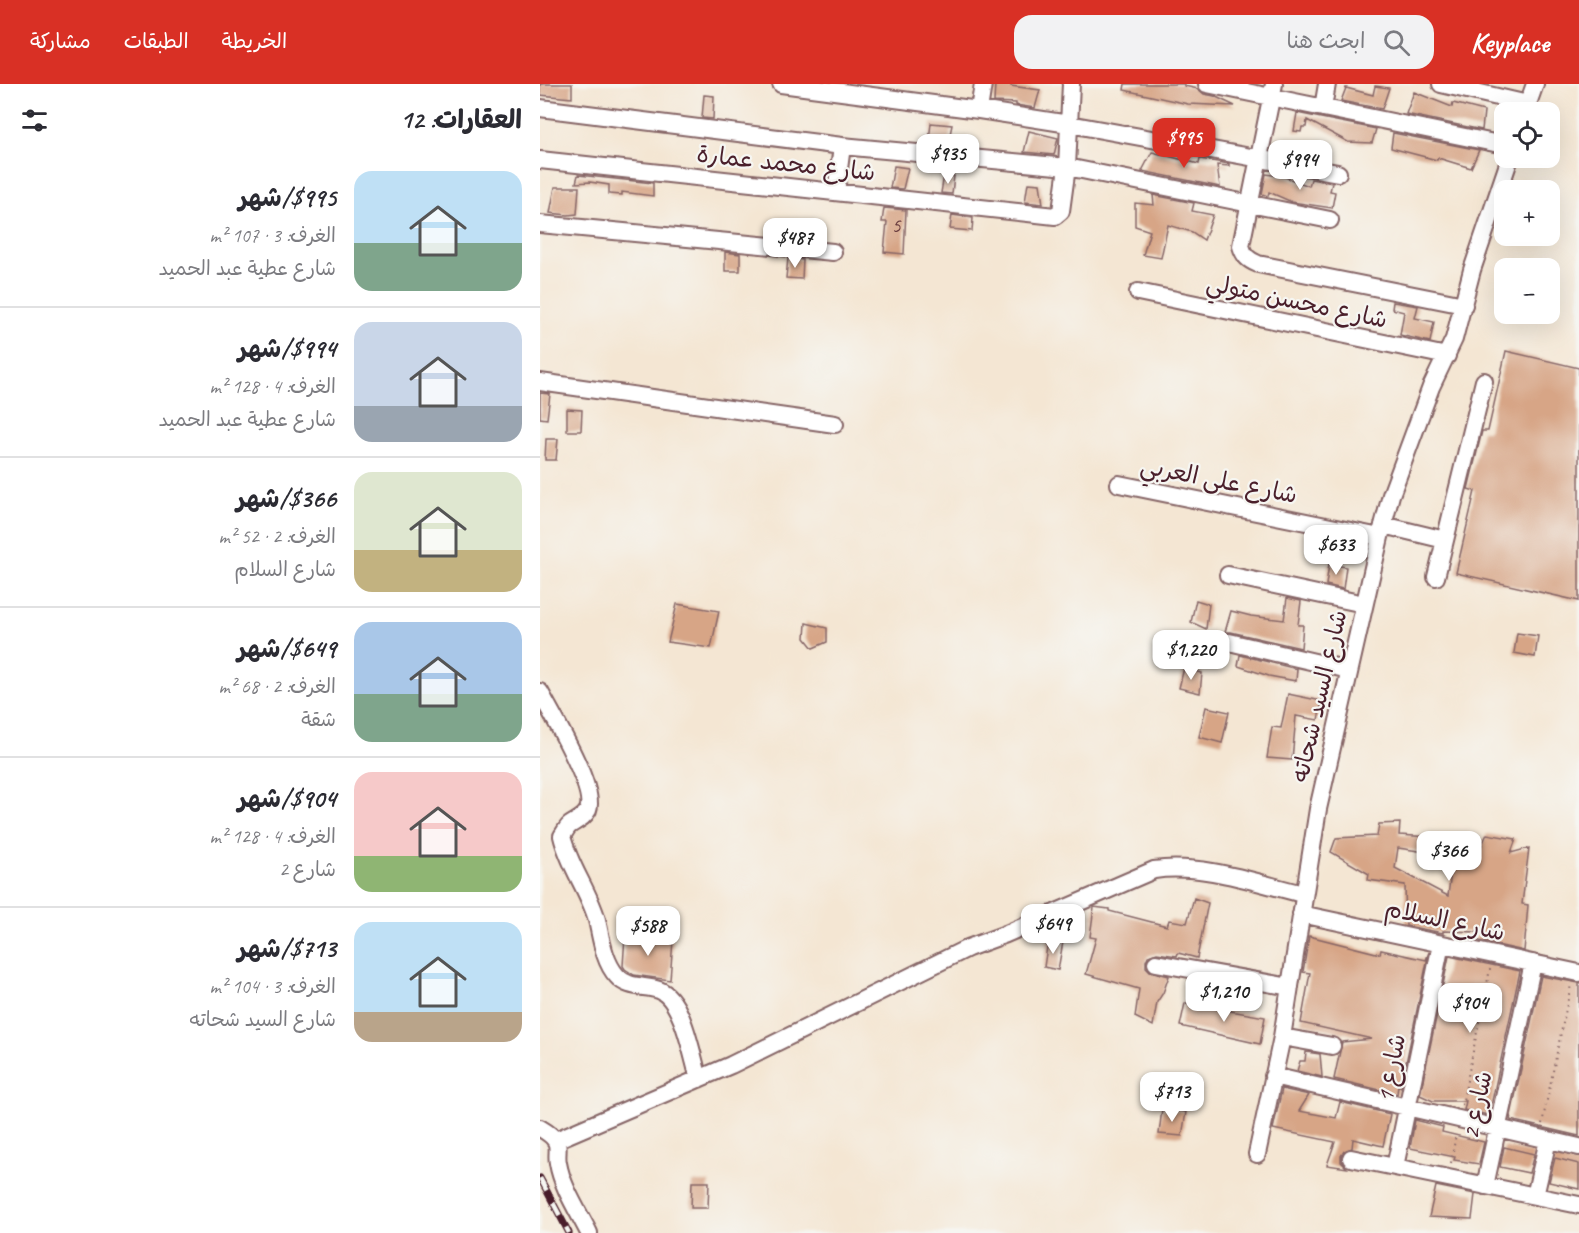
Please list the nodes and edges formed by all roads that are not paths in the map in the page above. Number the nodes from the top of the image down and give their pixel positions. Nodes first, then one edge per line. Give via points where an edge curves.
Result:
1 (781, 84) edge
2 (983, 84) edge
3 (1071, 84) edge
4 (1207, 84) edge
5 (1327, 84) edge
6 (1441, 84) edge
7 (1535, 84) edge
8 (1273, 91) edge
9 (1506, 102) edge
10 (1529, 102) edge
11 (540, 108) edge
12 (1323, 108) junction
13 (979, 110) junction
14 (1069, 124) junction
15 (1494, 143) edge
16 (842, 146) junction
17 (1260, 158) junction
18 (540, 160) edge
19 (1067, 167) junction
20 (1507, 168) edge
21 (1338, 173) dead end
22 (836, 192) junction
23 (1249, 204) junction
24 (1330, 220) dead end
25 (540, 224) edge
26 (832, 252) dead end
27 (1138, 292) dead end
28 (1464, 304) junction
29 (1447, 356) junction
30 (1484, 381) dead end
31 (540, 382) edge
32 (835, 424) dead end
33 (1119, 484) dead end
34 (1381, 531) junction
35 (1445, 540) junction
36 (1228, 575) dead end
37 (1436, 577) dead end
38 (1364, 604) junction
39 (1229, 642) dead end
40 (1349, 670) junction
41 (540, 692) edge
42 (1303, 894) junction
43 (1301, 914) junction
44 (1441, 944) junction
45 (1156, 963) dead end
46 (1533, 963) junction
47 (1576, 972) edge
48 (1290, 987) junction
49 (1282, 1037) junction
50 (1332, 1046) dead end
51 (1273, 1076) junction
52 (699, 1079) junction
53 (1407, 1109) junction
54 (540, 1128) edge
55 (1496, 1129) junction
56 (1543, 1139) junction
57 (556, 1140) junction
58 (1578, 1142) edge
59 (1257, 1154) dead end
60 (1351, 1158) dead end
61 (1395, 1167) junction
62 (1485, 1186) junction
63 (1535, 1196) junction
64 (1579, 1205) edge
65 (589, 1233) edge

1 - 13 street
2 - 13 street
3 - 14 street
4 - 8 street
5 - 12 street
6 - 9 street
7 - 10 street
8 - 12 street
8 - 17 street
11 - 16 street
12 - 15 street
13 - 14 street
14 - 17 street
14 - 19 street
16 - 19 street
16 - 22 street
17 - 21 street
17 - 23 street
18 - 22 street, شارع محمد عمارة
19 - 22 street, شارع محمد عمارة via 1061,211 1055,216
19 - 23 street
20 - 28 street, شارع السيد شحاته
23 - 24 street
23 - 28 street via 1241,246 1250,261
25 - 26 street
27 - 29 street, شارع محسن متولي
28 - 29 street, شارع السيد شحاته
29 - 34 street, شارع السيد شحاته via 1431,387
30 - 35 street
31 - 32 street
33 - 34 street, شارع على العربي
34 - 35 street, شارع على العربي
34 - 38 street, شارع السيد شحاته
35 - 37 street
36 - 38 street
38 - 40 street, شارع السيد شحاته
39 - 40 street
40 - 42 street, شارع السيد شحاته
41 - 52 street via 569,746 590,800 582,818 569,825 562,836 596,918 610,964 616,976 627,984 660,990 670,996 678,1007
42 - 43 street, شارع السيد شحاته
42 - 52 street via 1204,871 1172,867 1154,870 969,948
43 - 44 street, شارع السلام
43 - 48 street, شارع السيد شحاته
44 - 46 street, شارع السلام
44 - 53 street, شارع 1
45 - 48 street
46 - 47 street, شارع السلام
46 - 55 street, شارع 2
48 - 49 street, شارع السيد شحاته
49 - 50 street
49 - 51 street, شارع السيد شحاته
51 - 53 street
51 - 59 street, شارع السيد شحاته
52 - 57 street
53 - 55 street
53 - 61 street, شارع 1
54 - 57 street
55 - 56 street
55 - 62 street, شارع 2
56 - 58 street
56 - 63 street
57 - 65 street via 559,1167
60 - 61 street
61 - 62 street
62 - 63 street
63 - 64 street

